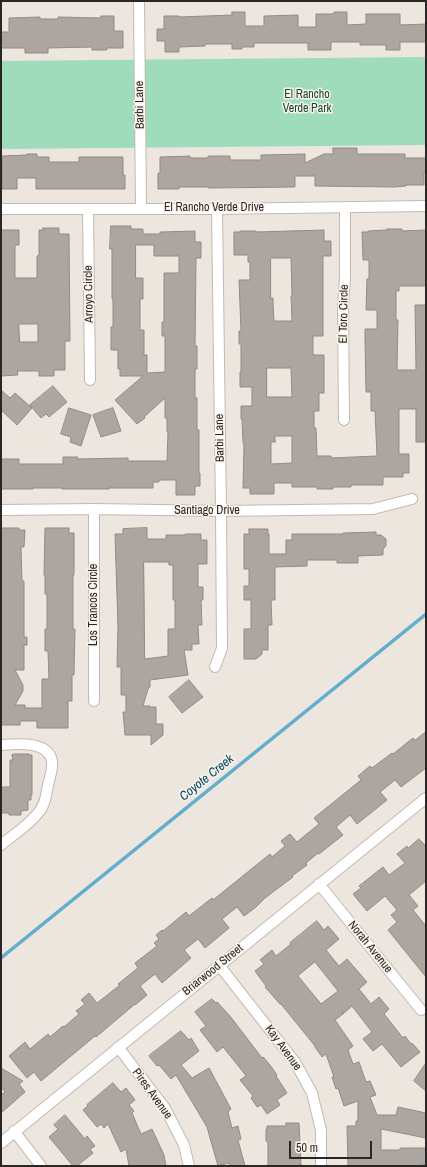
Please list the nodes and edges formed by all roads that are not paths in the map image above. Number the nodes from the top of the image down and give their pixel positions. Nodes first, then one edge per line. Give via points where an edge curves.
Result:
1 (139, 1) edge
2 (426, 206) edge
3 (345, 207) junction
4 (141, 208) junction
5 (1, 209) edge
6 (88, 209) junction
7 (216, 209) junction
8 (90, 380) dead end
9 (344, 420) dead end
10 (412, 499) dead end
11 (94, 509) junction
12 (1, 510) edge
13 (221, 511) junction
14 (215, 667) dead end
15 (94, 701) dead end
16 (1, 745) edge
17 (426, 798) edge
18 (1, 845) edge
19 (319, 884) junction
20 (219, 965) junction
21 (421, 1010) dead end
22 (118, 1047) junction
23 (14, 1131) junction
24 (1, 1143) edge
25 (41, 1166) edge
26 (189, 1166) edge
27 (322, 1166) edge

1 - 4 street, Barbi Lane
2 - 3 street, El Rancho Verde Drive
3 - 7 street, El Rancho Verde Drive
3 - 9 street, El Toro Circle
4 - 6 street, El Rancho Verde Drive
4 - 7 street, El Rancho Verde Drive
5 - 6 street, El Rancho Verde Drive
6 - 8 street, Arroyo Circle
7 - 13 street, Barbi Lane
10 - 13 street, Santiago Drive via 373,509
11 - 12 street, Santiago Drive
11 - 13 street, Santiago Drive
11 - 15 street, Los Trancos Circle
13 - 14 street, Barbi Lane via 222,648
16 - 18 street via 31,744 42,748 50,754 52,768 43,807 34,818
17 - 19 street, Briarwood Street
19 - 20 street, Briarwood Street
19 - 21 street, Norah Avenue
20 - 22 street, Briarwood Street
20 - 27 street, Kay Avenue via 296,1062 312,1093 321,1130
22 - 23 street, Briarwood Street
22 - 26 street, Pires Avenue via 165,1108 184,1145
23 - 24 street, Briarwood Street
23 - 25 street

